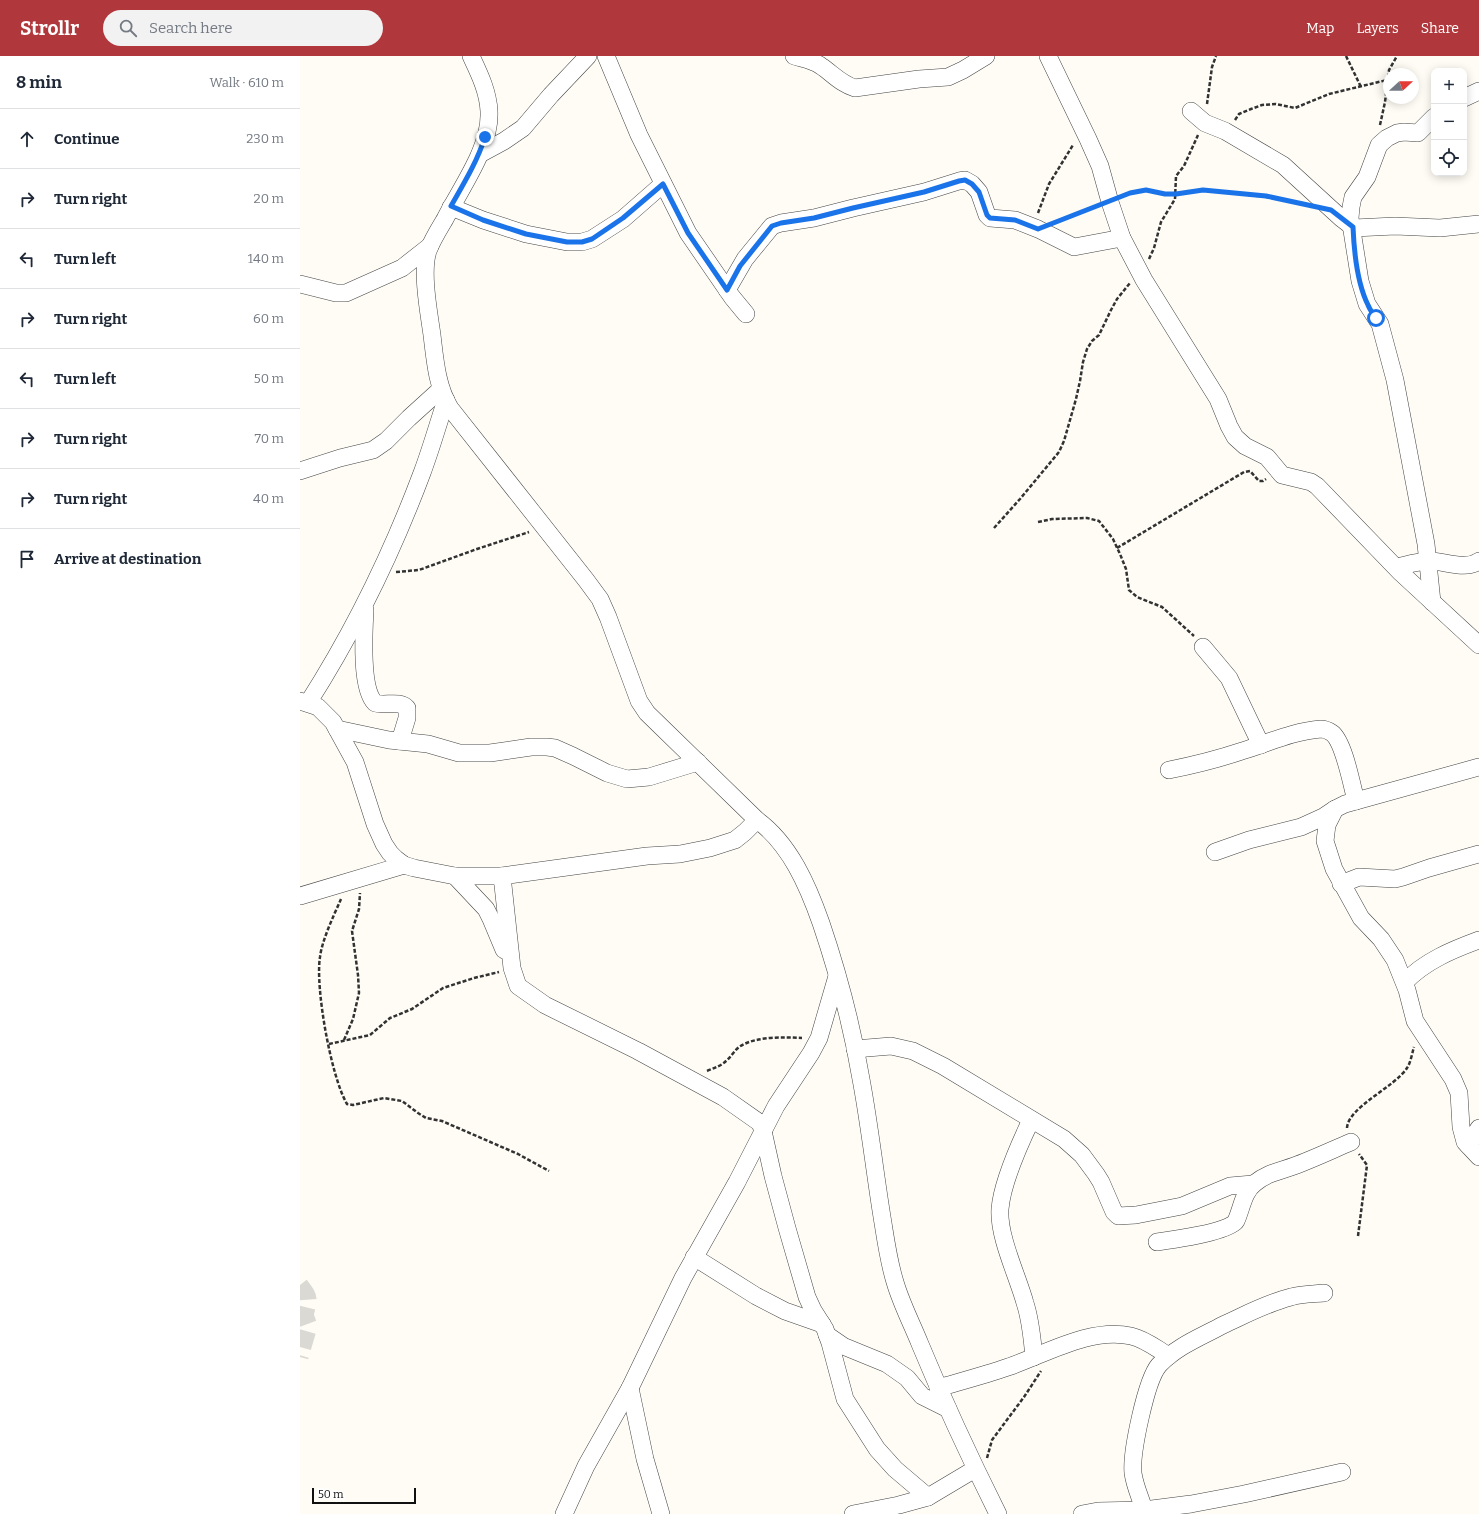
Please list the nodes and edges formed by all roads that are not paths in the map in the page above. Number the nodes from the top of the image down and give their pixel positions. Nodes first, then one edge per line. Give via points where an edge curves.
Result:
1 (471, 56) edge
2 (588, 56) edge
3 (606, 56) edge
4 (794, 56) edge
5 (986, 56) edge
6 (1048, 56) edge
7 (821, 61) edge
8 (1479, 91) edge
9 (1467, 97) edge
10 (1191, 111) dead end
11 (1431, 120) edge
12 (480, 154) junction
13 (663, 184) junction
14 (451, 206) junction
15 (1479, 224) edge
16 (1353, 227) junction
17 (1122, 238) junction
18 (430, 246) junction
19 (300, 284) edge
20 (727, 290) junction
21 (746, 314) dead end
22 (443, 395) junction
23 (300, 471) edge
24 (1428, 561) junction
25 (1479, 562) edge
26 (1396, 567) junction
27 (1432, 602) junction
28 (365, 606) junction
29 (1479, 645) edge
30 (1203, 647) road end
31 (304, 702) edge
32 (338, 729) junction
33 (400, 741) junction
34 (1261, 745) junction
35 (698, 762) junction
36 (1479, 767) edge
37 (1169, 770) dead end
38 (1356, 801) junction
39 (1335, 809) junction
40 (757, 820) junction
41 (1215, 852) dead end
42 (1479, 854) edge
43 (404, 865) junction
44 (455, 876) junction
45 (502, 876) junction
46 (1342, 884) junction
47 (300, 896) edge
48 (1479, 940) edge
49 (512, 969) junction
50 (837, 976) junction
51 (1405, 982) junction
52 (855, 1049) junction
53 (1031, 1120) junction
54 (1479, 1128) edge
55 (763, 1131) junction
56 (1351, 1142) road end
57 (1473, 1151) edge
58 (1253, 1184) junction
59 (1157, 1242) dead end
60 (694, 1257) junction
61 (1324, 1293) dead end
62 (824, 1330) junction
63 (1169, 1356) junction
64 (1034, 1357) junction
65 (630, 1388) junction
66 (938, 1388) junction
67 (948, 1409) junction
68 (1342, 1472) dead end
69 (977, 1473) junction
70 (928, 1497) junction
71 (1145, 1512) edge
72 (564, 1514) edge
73 (661, 1514) edge
74 (853, 1514) edge
75 (998, 1514) edge
76 (1082, 1514) edge

1 - 12 street via 484,86 489,112
2 - 12 street via 523,128
3 - 13 street
4 - 7 street
5 - 7 street via 948,77 855,88 846,86
6 - 17 street via 1100,166
8 - 9 street
10 - 16 street via 1205,123 1283,164
11 - 16 street via 1418,133 1397,133 1381,142 1367,178 1352,202 1350,218
12 - 14 street
13 - 14 street via 623,218 592,239 582,242 567,242 526,234
13 - 20 street via 688,233
14 - 18 street
15 - 16 street via 1440,228
16 - 24 street via 1360,282 1367,304 1380,324 1395,380
17 - 20 street via 1074,247 1033,227 1008,219 990,218 979,192 965,180 924,192 772,226 740,266
17 - 26 street via 1218,399 1235,438 1267,457 1282,475 1311,482 1317,486
18 - 19 street via 402,268 346,293
18 - 22 street via 427,255 427,294 435,360
20 - 21 street
22 - 23 street via 409,418 374,450
22 - 28 street via 422,472
22 - 35 street via 495,466 600,599 639,701 647,713
24 - 25 street via 1465,565
24 - 26 street
24 - 27 street
26 - 27 street
27 - 29 street
28 - 31 street via 344,643
28 - 33 street via 363,652 369,695 375,703 402,704 407,708 407,718
30 - 34 street via 1229,678
31 - 32 street via 318,707
32 - 33 street
32 - 43 street via 355,762 382,838 390,853
33 - 35 street via 428,744 459,753 490,753 530,747 555,748 607,773 627,779 649,777
34 - 37 street
34 - 38 street via 1308,731 1323,729 1331,732 1336,736 1341,749
35 - 40 street
36 - 38 street
38 - 39 street
39 - 41 street via 1301,828 1250,840
39 - 46 street via 1327,825 1325,841
40 - 45 street via 735,840 710,848
40 - 50 street via 782,844 807,888
42 - 46 street via 1395,879 1359,877
43 - 44 street
43 - 47 street
44 - 45 street
44 - 49 street via 486,909
45 - 49 street
46 - 51 street via 1361,918 1387,947
48 - 51 street via 1442,956 1415,972
49 - 55 street via 518,986 545,1005 688,1078 743,1110 760,1123
50 - 52 street
50 - 55 street via 819,1038
51 - 57 street via 1419,1027 1457,1087 1465,1142
52 - 53 street via 891,1046 913,1051 943,1066
52 - 66 street via 884,1230 895,1282
53 - 58 street via 1064,1139 1082,1156 1101,1182 1118,1216 1182,1206 1230,1186
53 - 64 street via 1020,1142 1003,1190 1000,1211 1002,1229 1031,1324
54 - 57 street
55 - 60 street
55 - 62 street via 786,1228 807,1297
56 - 58 street via 1294,1166 1270,1173
58 - 59 street via 1232,1226
60 - 62 street via 756,1296
60 - 65 street
61 - 63 street via 1291,1297 1261,1308 1195,1338
62 - 67 street via 842,1346 887,1364 907,1378 922,1396
62 - 70 street via 850,1408 877,1449 895,1469
63 - 64 street via 1141,1339 1118,1335 1098,1336 1072,1342
63 - 71 street via 1158,1366 1148,1390 1132,1459 1137,1491
64 - 66 street
65 - 72 street via 586,1466
65 - 73 street via 644,1459
66 - 67 street
67 - 69 street
68 - 71 street
69 - 70 street
69 - 75 street
70 - 74 street via 899,1506
71 - 76 street via 1098,1511

